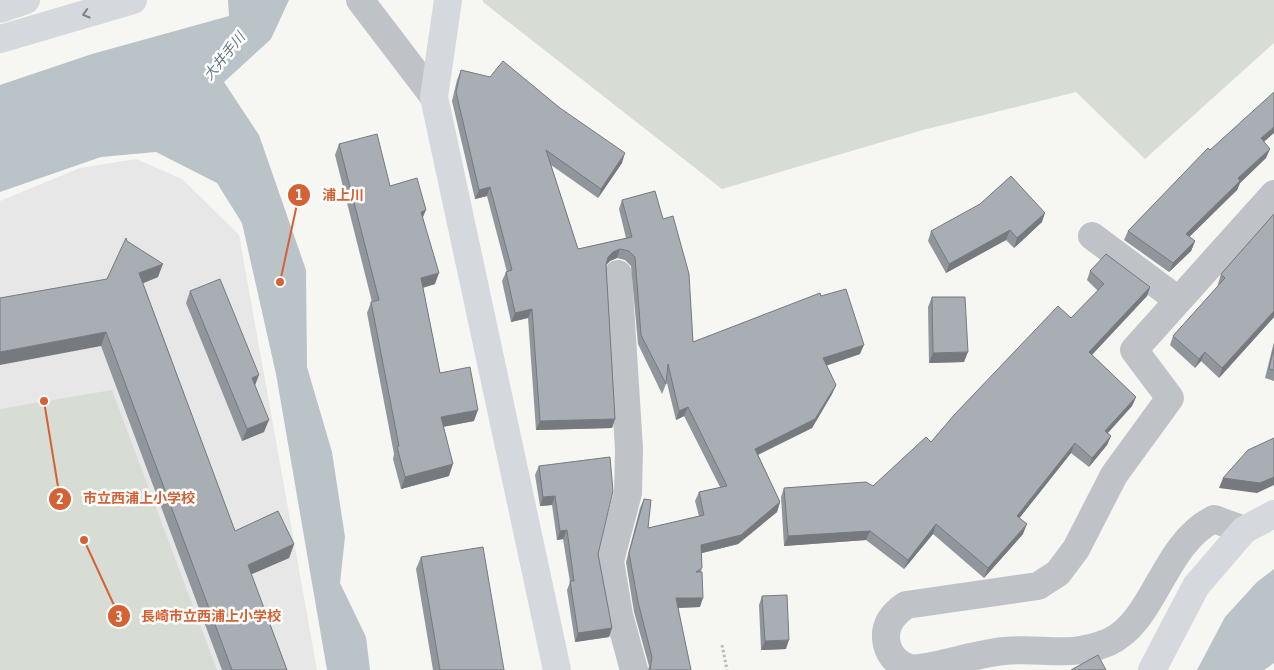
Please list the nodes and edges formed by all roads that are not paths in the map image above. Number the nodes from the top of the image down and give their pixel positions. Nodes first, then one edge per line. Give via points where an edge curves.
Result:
1 (26, 0) edge
2 (133, 0) edge
3 (360, 0) edge
4 (448, 0) edge
5 (0, 9) edge
6 (0, 39) edge
7 (434, 97) junction
8 (1274, 194) edge
9 (1092, 236) dead end
10 (618, 274) dead end
11 (1178, 300) junction
12 (1274, 514) edge
13 (1244, 530) junction
14 (556, 670) edge
15 (634, 670) edge
16 (1152, 670) edge

1 - 5 main road
2 -> 6 main road
3 - 7 street
4 - 7 main road
7 - 14 main road
8 - 11 street
9 - 11 street
10 - 15 street via 629,449 628,493 610,561 619,615
11 - 13 street via 1134,350 1170,398 1114,475 1076,549 1058,573 1038,586 906,604 896,612 886,628 887,648 896,661 912,668 1005,651 1088,650 1112,640 1138,615 1180,547 1199,527 1214,519
12 - 13 main road
13 - 16 main road via 1196,586

